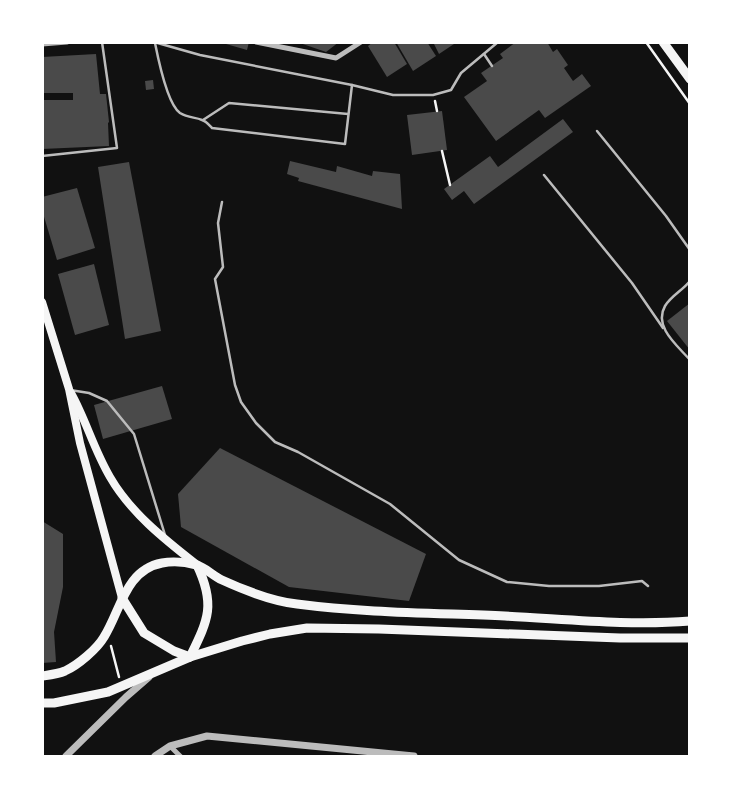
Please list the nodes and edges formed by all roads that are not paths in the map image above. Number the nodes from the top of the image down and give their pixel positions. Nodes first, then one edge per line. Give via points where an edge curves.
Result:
1 (67, 42) edge
2 (102, 42) edge
3 (256, 42) edge
4 (360, 42) edge
5 (498, 42) edge
6 (663, 42) edge
7 (154, 43) edge
8 (42, 44) edge
9 (484, 54) junction
10 (492, 66) dead end
11 (690, 79) edge
12 (352, 85) junction
13 (348, 114) junction
14 (203, 120) junction
15 (597, 131) dead end
16 (42, 156) edge
17 (544, 174) dead end
18 (222, 202) dead end
19 (690, 250) edge
20 (690, 280) edge
21 (42, 302) edge
22 (663, 328) junction
23 (690, 360) edge
24 (69, 389) junction
25 (167, 541) junction
26 (197, 565) junction
27 (648, 586) dead end
28 (122, 598) junction
29 (690, 622) edge
30 (690, 638) edge
31 (190, 657) junction
32 (152, 673) junction
33 (42, 676) edge
34 (42, 703) edge
35 (170, 746) junction
36 (66, 756) edge
37 (155, 756) edge
38 (180, 756) edge
39 (406, 756) edge
40 (414, 756) edge

1 - 8 street
2 - 16 lane via 117,148
3 - 4 street via 336,58
5 - 9 lane
6 - 11 main road
7 - 12 lane
7 - 14 lane via 175,108 193,119
9 - 10 lane
9 - 12 lane via 461,73 452,90 433,95 393,95
12 - 13 lane
13 - 14 lane via 228,103
13 - 14 lane via 345,144 212,128
15 - 19 lane
17 - 22 lane via 632,283
18 - 27 lane via 218,223 223,267 215,279 235,385 241,402 256,423 276,442 390,504 459,560 508,582 598,586 642,581
20 - 22 lane via 664,307
21 - 24 main road
22 - 23 lane
24 - 25 main road via 110,478
24 - 25 lane via 107,401 134,434
24 - 28 main road via 80,443
25 - 26 main road
26 - 28 main road via 164,562 151,566 132,582
26 - 29 main road via 244,590 295,604 632,623
26 - 31 main road via 209,606 204,628
28 - 31 main road via 144,633
28 - 33 main road via 105,636 94,651 64,671
30 - 31 main road via 307,628 242,641
31 - 32 main road
32 - 34 main road via 108,692
32 - 36 street
35 - 37 street
35 - 38 street
35 - 39 street via 206,736
39 - 40 street

